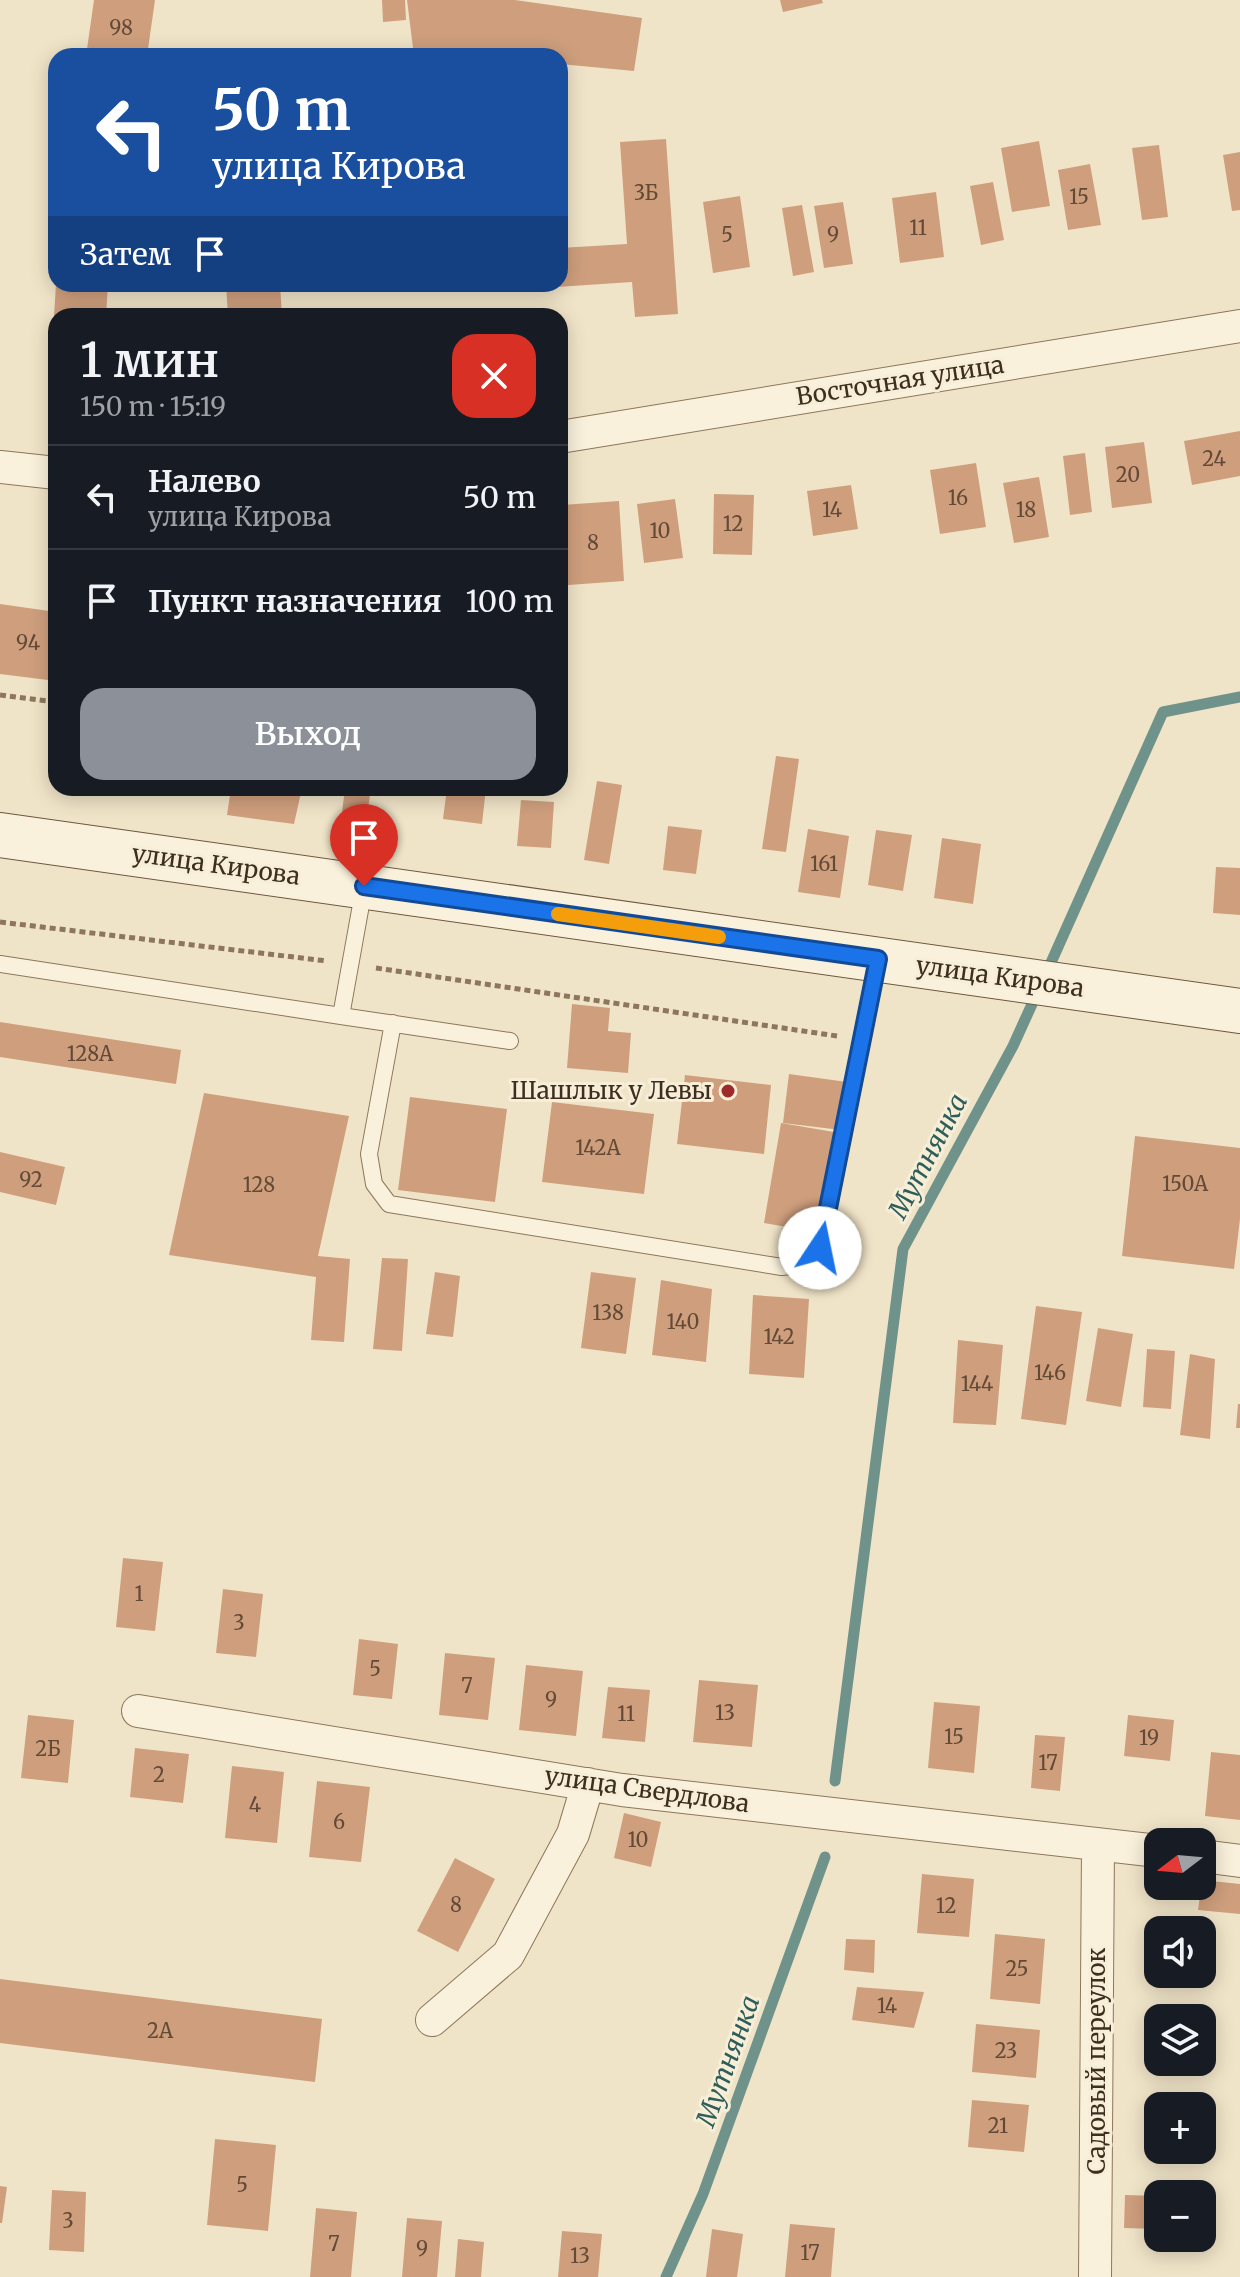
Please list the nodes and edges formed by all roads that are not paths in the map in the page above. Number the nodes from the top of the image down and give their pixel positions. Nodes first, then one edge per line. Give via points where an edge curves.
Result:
1 (1240, 326) edge
2 (568, 436) edge
3 (0, 467) edge
4 (48, 472) edge
5 (0, 835) edge
6 (364, 886) junction
7 (878, 959) junction
8 (0, 964) edge
9 (1240, 1011) edge
10 (341, 1016) junction
11 (393, 1023) junction
12 (510, 1041) dead end
13 (138, 1711) dead end
14 (588, 1784) junction
15 (1098, 1845) junction
16 (1144, 1850) edge
17 (1216, 1858) edge
18 (1240, 1861) edge
19 (432, 2020) dead end
20 (1095, 2277) edge

1 - 2 street, Восточная улица
3 - 4 street
5 - 6 main road, улица Кирова
6 - 7 main road, улица Кирова
6 - 10 lane
7 - 9 main road, улица Кирова
7 - 11 lane via 820,1248 805,1264 782,1267 389,1204 374,1184 369,1154
8 - 10 lane
10 - 11 lane
11 - 12 lane
13 - 14 street, улица Свердлова
14 - 15 street, улица Свердлова
14 - 19 street via 573,1834 508,1955
15 - 16 street, улица Свердлова
15 - 20 street, Садовый переулок
17 - 18 street

